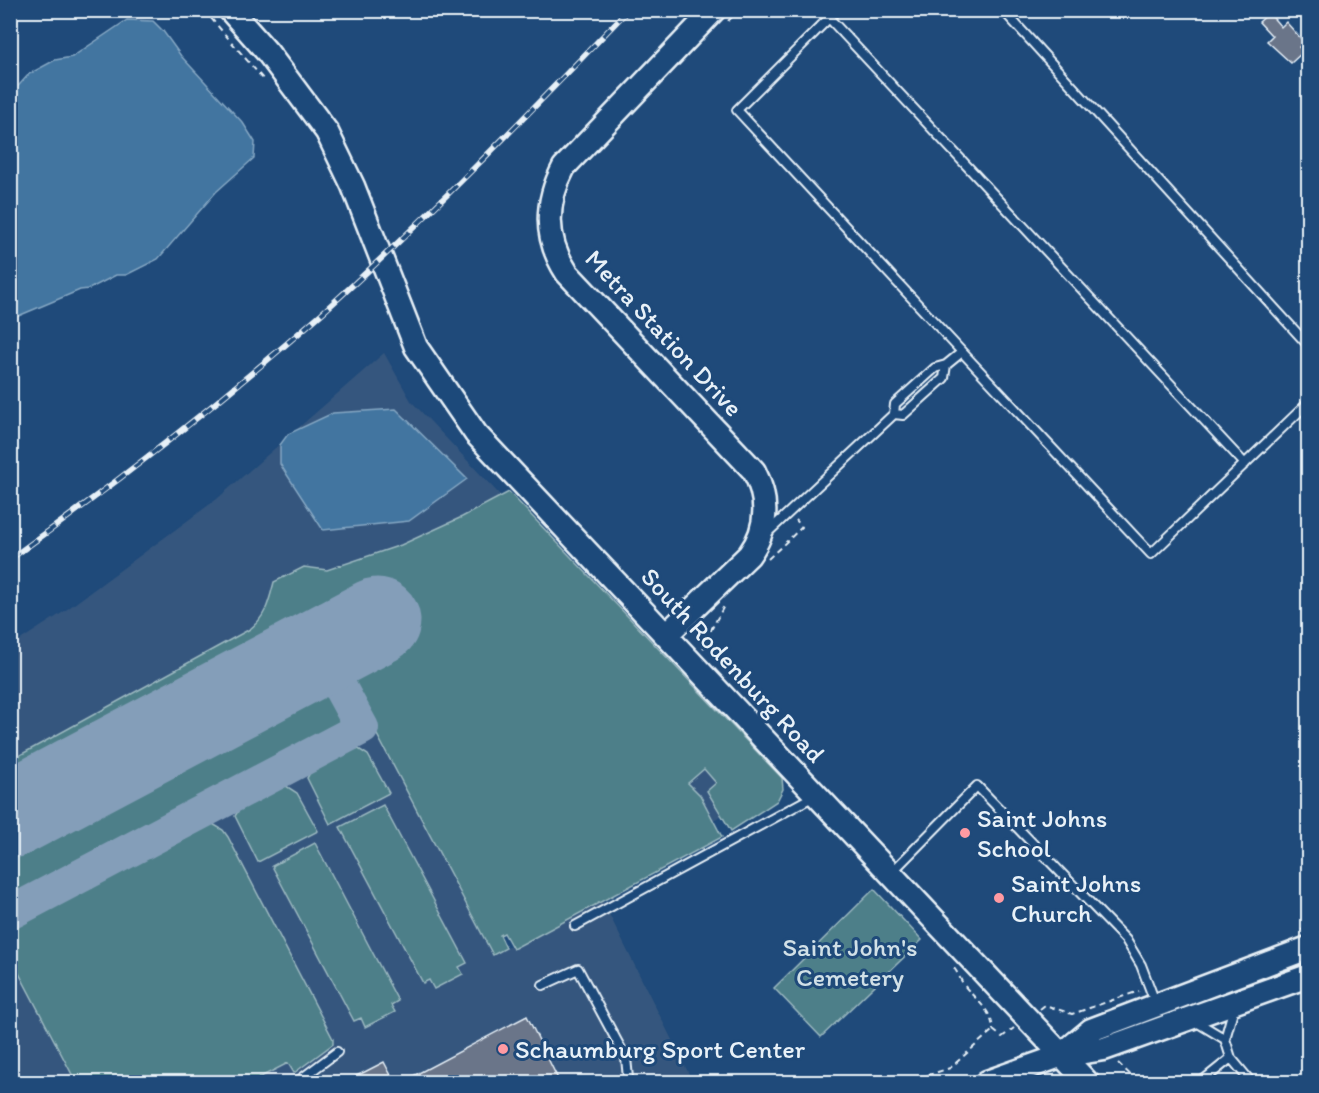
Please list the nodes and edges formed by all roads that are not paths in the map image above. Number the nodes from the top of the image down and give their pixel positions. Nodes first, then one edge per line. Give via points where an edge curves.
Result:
1 (230, 10) edge
2 (837, 10) edge
3 (1002, 10) edge
4 (829, 18) junction
5 (718, 19) edge
6 (1308, 345) edge
7 (962, 352) junction
8 (946, 365) junction
9 (1308, 403) edge
10 (894, 414) junction
11 (1245, 464) junction
12 (760, 540) junction
13 (666, 635) junction
14 (816, 795) junction
15 (890, 874) junction
16 (575, 926) dead end
17 (1308, 948) edge
18 (1308, 976) edge
19 (543, 985) dead end
20 (1235, 1002) junction
21 (1156, 1006) junction
22 (1191, 1018) junction
23 (1226, 1039) junction
24 (337, 1052) dead end
25 (1060, 1056) junction
26 (1232, 1058) junction
27 (628, 1078) dead end
28 (297, 1083) edge
29 (987, 1083) edge
30 (1087, 1083) edge
31 (1201, 1083) edge
32 (1251, 1083) edge

1 - 13 street, South Rodenburg Road via 327,132 353,186 416,347 476,434
2 - 4 lane
3 - 6 lane
4 - 7 lane via 737,110
4 - 11 lane
5 - 12 street, Metra Station Drive via 564,167 551,200 550,238 567,273 754,471 764,502 765,523
7 - 8 lane
7 - 11 lane via 1151,554
8 - 10 lane via 935,368 895,404
8 - 10 lane via 944,378 903,415
9 - 11 lane
10 - 12 lane
12 - 13 street
13 - 14 street, South Rodenburg Road
14 - 15 street, South Rodenburg Road
14 - 16 lane
15 - 21 lane via 977,786 1126,940 1141,965
15 - 25 street, South Rodenburg Road
17 - 21 street
18 - 20 street
19 - 27 lane via 578,969 626,1058
20 - 22 street
20 - 23 lane
21 - 25 street via 1091,1030
22 - 23 lane
22 - 25 street via 1104,1049
23 - 26 lane
24 - 28 lane
25 - 29 street
25 - 30 street, South Rodenburg Road
26 - 31 lane
26 - 32 lane

